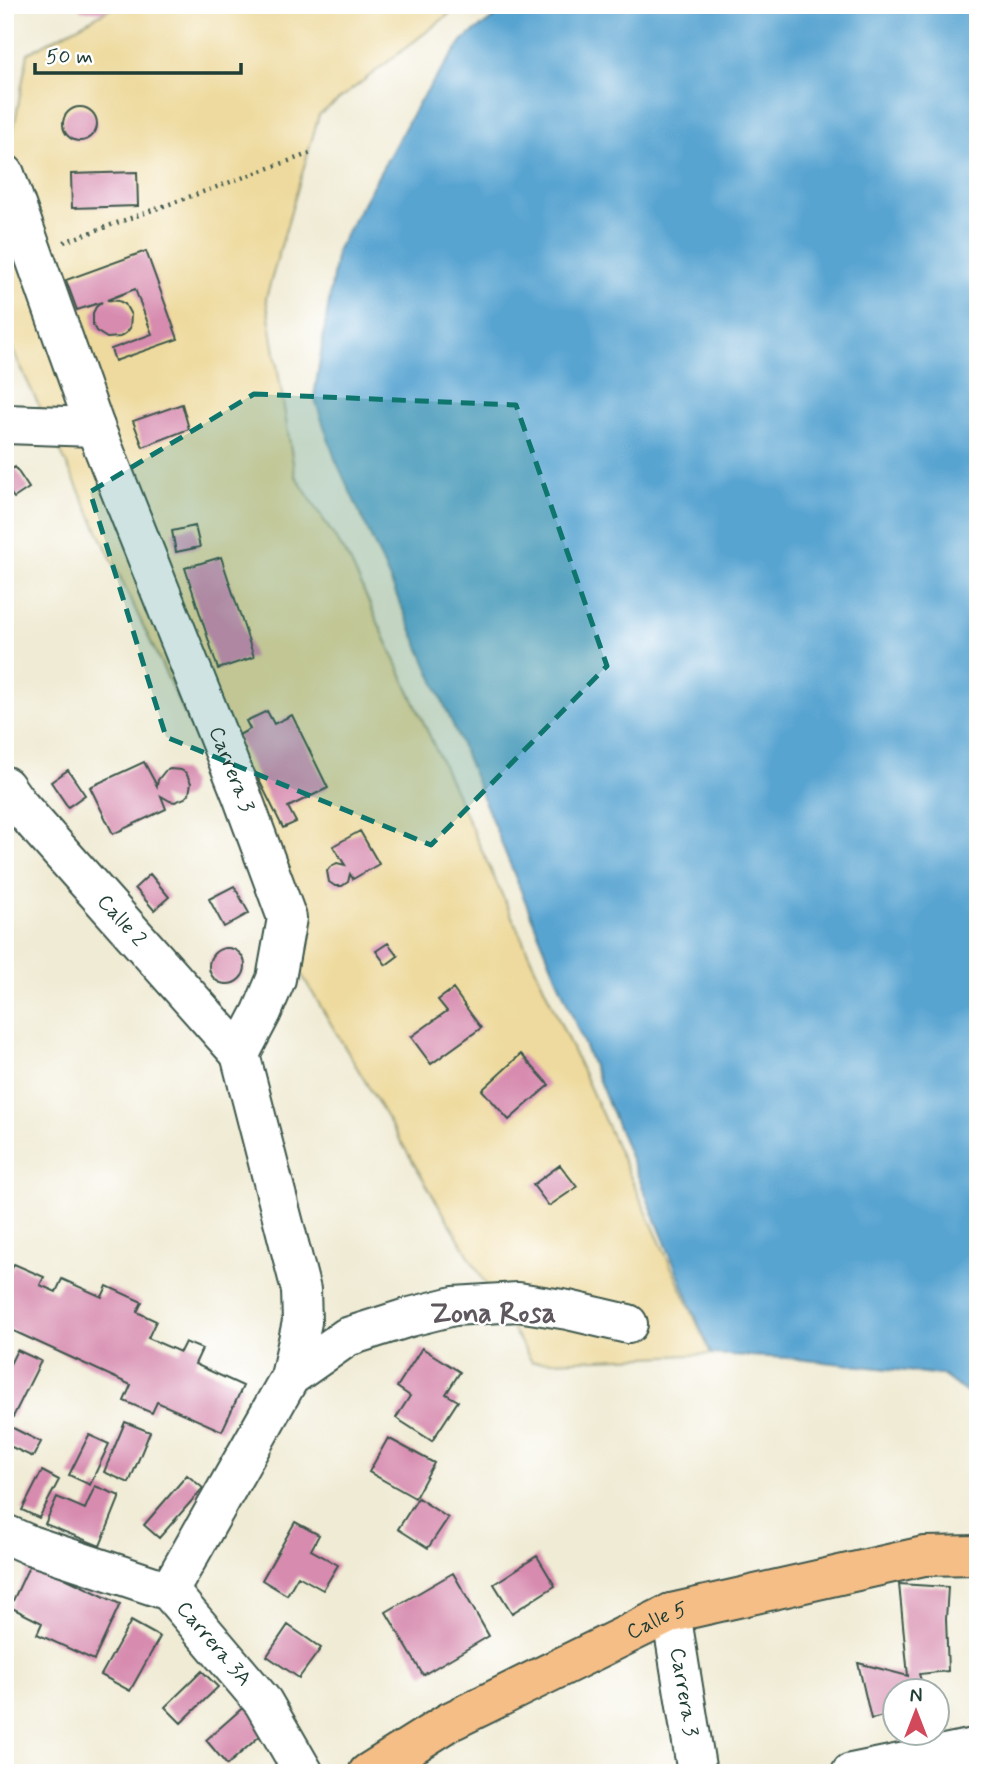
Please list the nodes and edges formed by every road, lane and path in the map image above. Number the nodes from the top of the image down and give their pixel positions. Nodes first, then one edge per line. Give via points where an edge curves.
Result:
1 (311, 153) dead end
2 (5, 174) edge
3 (33, 253) junction
4 (5, 424) edge
5 (95, 427) junction
6 (5, 786) edge
7 (240, 1054) junction
8 (628, 1324) dead end
9 (290, 1377) junction
10 (5, 1534) edge
11 (978, 1555) edge
12 (169, 1591) junction
13 (671, 1613) junction
14 (978, 1747) edge
15 (922, 1766) edge
16 (304, 1773) edge
17 (368, 1773) edge
18 (697, 1773) edge
19 (851, 1773) edge

1 - 3 path
2 - 3 street, Carrera 3
3 - 5 street, Carrera 3
4 - 5 street
5 - 7 street, Carrera 3 via 287,918 276,979
6 - 7 street, Calle 2
7 - 9 street via 301,1290 302,1322
8 - 9 street via 519,1302 454,1306 347,1337
9 - 12 street
10 - 12 street, Carrera 3A
11 - 13 main road, Calle 5 via 925,1556
12 - 16 street, Carrera 3A via 263,1702
13 - 17 main road, Calle 5 via 449,1721
13 - 18 street, Carrera 3
14 - 15 street
15 - 19 street

